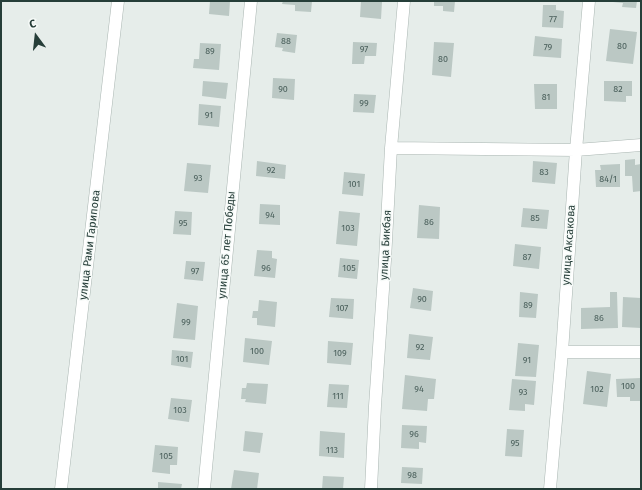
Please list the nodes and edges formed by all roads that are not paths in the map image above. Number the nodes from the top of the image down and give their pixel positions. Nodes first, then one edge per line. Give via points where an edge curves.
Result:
1 (118, 1) edge
2 (251, 1) edge
3 (404, 1) edge
4 (589, 1) edge
5 (641, 145) edge
6 (391, 148) junction
7 (576, 150) junction
8 (562, 352) junction
9 (641, 352) edge
10 (61, 489) edge
11 (204, 489) edge
12 (371, 489) edge
13 (550, 489) edge

1 - 10 street, улица Рами Гарипова
2 - 11 street, улица 65 лет Победы
3 - 6 street, улица Бикбая
4 - 7 street, улица Аксакова
5 - 7 street
6 - 7 street
6 - 12 street, улица Бикбая
7 - 8 street, улица Аксакова
8 - 9 street
8 - 13 street, улица Аксакова

